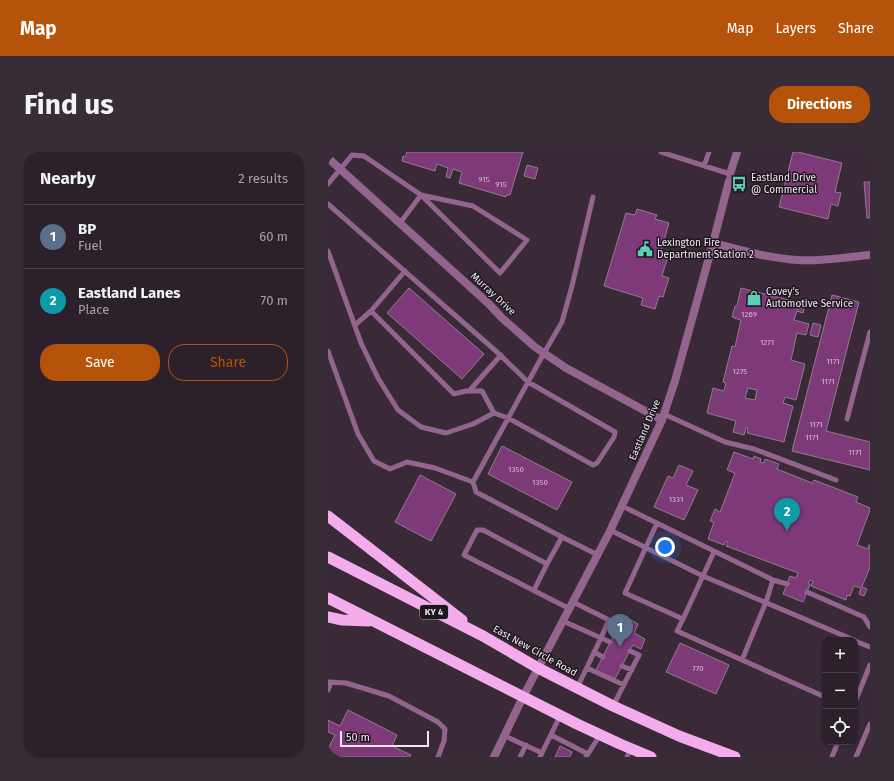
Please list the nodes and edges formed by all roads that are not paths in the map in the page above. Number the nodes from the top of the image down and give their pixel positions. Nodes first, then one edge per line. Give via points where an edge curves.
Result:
1 (661, 152) edge
2 (709, 152) edge
3 (737, 152) edge
4 (328, 158) edge
5 (704, 166) junction
6 (340, 169) junction
7 (729, 178) junction
8 (328, 184) edge
9 (421, 195) junction
10 (593, 196) dead end
11 (328, 204) edge
12 (400, 223) junction
13 (713, 243) junction
14 (328, 251) edge
15 (870, 255) edge
16 (405, 271) junction
17 (371, 311) junction
18 (355, 325) junction
19 (870, 332) edge
20 (328, 350) edge
21 (544, 353) junction
22 (501, 355) junction
23 (528, 382) junction
24 (469, 391) junction
25 (494, 413) junction
26 (663, 417) junction
27 (508, 418) junction
28 (847, 419) dead end
29 (836, 480) dead end
30 (473, 482) junction
31 (622, 506) junction
32 (328, 516) edge
33 (657, 523) junction
34 (610, 530) junction
35 (562, 537) junction
36 (645, 547) junction
37 (714, 552) junction
38 (598, 555) junction
39 (328, 557) edge
40 (547, 564) junction
41 (703, 576) junction
42 (773, 580) junction
43 (787, 584) dead end
44 (534, 590) junction
45 (807, 592) dead end
46 (328, 598) edge
47 (766, 602) junction
48 (571, 605) junction
49 (328, 617) edge
50 (683, 619) junction
51 (372, 621) junction
52 (563, 621) junction
53 (870, 627) edge
54 (483, 636) junction
55 (847, 637) edge
56 (601, 638) junction
57 (610, 642) dead end
58 (858, 642) edge
59 (870, 647) edge
60 (630, 651) dead end
61 (594, 652) junction
62 (603, 657) dead end
63 (742, 660) junction
64 (622, 666) dead end
65 (870, 666) edge
66 (538, 668) junction
67 (587, 668) junction
68 (632, 670) junction
69 (330, 682) edge
70 (624, 685) junction
71 (577, 688) junction
72 (328, 690) edge
73 (858, 695) edge
74 (822, 696) edge
75 (523, 697) junction
76 (613, 706) junction
77 (560, 716) junction
78 (870, 724) edge
79 (551, 735) junction
80 (600, 735) junction
81 (505, 736) junction
82 (868, 736) edge
83 (526, 745) junction
84 (837, 745) edge
85 (629, 753) edge
86 (541, 755) edge
87 (587, 755) edge
88 (438, 757) edge
89 (494, 757) edge
90 (520, 757) edge
91 (651, 757) edge
92 (735, 757) edge
93 (832, 757) edge
94 (856, 757) edge

1 - 5 lane
2 - 5 lane
3 - 7 street, Eastland Drive
4 - 6 street, Murray Drive
5 - 7 lane
6 - 8 lane
6 - 9 lane via 352,155 364,156
6 - 12 street, Murray Drive
7 - 13 street, Eastland Drive
9 - 9 lane via 500,273 527,240 473,206
9 - 12 lane
10 - 21 lane via 562,322
11 - 16 lane
12 - 21 street, Murray Drive
13 - 15 street via 765,256 799,261
13 - 26 street, Eastland Drive via 676,381
14 - 18 lane
16 - 17 lane
16 - 22 lane
17 - 18 lane
17 - 24 lane via 454,394
18 - 25 lane via 378,378 398,410 421,426 446,433 473,424
19 - 28 lane
20 - 30 lane via 358,434 374,461 390,469 407,462 436,468
21 - 23 lane
21 - 26 street, Murray Drive via 566,368
22 - 23 lane
22 - 24 lane
23 - 27 lane
23 - 27 lane via 615,432 614,437 593,465
24 - 25 lane via 482,391
25 - 27 lane
26 - 29 lane via 725,442 754,449
26 - 31 street, Eastland Drive
27 - 30 lane
30 - 35 lane via 476,492
31 - 33 lane
31 - 34 street, Eastland Drive
32 - 54 highway
33 - 36 lane
33 - 37 lane
34 - 36 lane
34 - 38 street, Eastland Drive
35 - 38 lane
35 - 40 lane
36 - 41 lane
36 - 50 lane via 625,593
37 - 41 lane
37 - 42 lane
38 - 48 street, Eastland Drive
39 - 54 highway, East New Circle Road / KY 4
40 - 44 lane
40 - 44 lane via 483,530 477,530 464,555
41 - 47 lane
41 - 50 lane
42 - 43 lane
42 - 47 lane
44 - 48 lane
45 - 53 lane via 864,617
46 - 51 highway
47 - 55 lane
47 - 63 lane
48 - 52 street, Eastland Drive
48 - 56 lane via 609,620
49 - 51 highway
50 - 63 lane via 677,631
51 - 75 highway
52 - 56 lane
52 - 66 street, Eastland Drive
54 - 66 highway, East New Circle Road / KY 4
56 - 57 lane
56 - 61 lane
58 - 59 lane
60 - 68 lane via 639,655
61 - 62 lane
61 - 67 lane
63 - 74 lane
64 - 68 lane
65 - 73 lane
66 - 71 highway, East New Circle Road / KY 4
66 - 75 street, Eastland Drive
67 - 70 lane
67 - 71 lane
68 - 70 lane
69 - 72 lane
69 - 88 lane via 346,683 389,696 438,722 445,729
70 - 76 lane
71 - 76 highway, East New Circle Road / KY 4
75 - 77 highway
75 - 81 street, Eastland Drive
76 - 92 highway, East New Circle Road / KY 4 via 679,736
77 - 79 lane
77 - 80 highway
78 - 82 lane
79 - 86 lane
79 - 87 lane
80 - 85 highway via 620,744
80 - 87 lane
81 - 83 lane
81 - 89 street, Eastland Drive
82 - 94 lane
83 - 86 lane
83 - 90 lane
84 - 93 lane
85 - 91 highway

